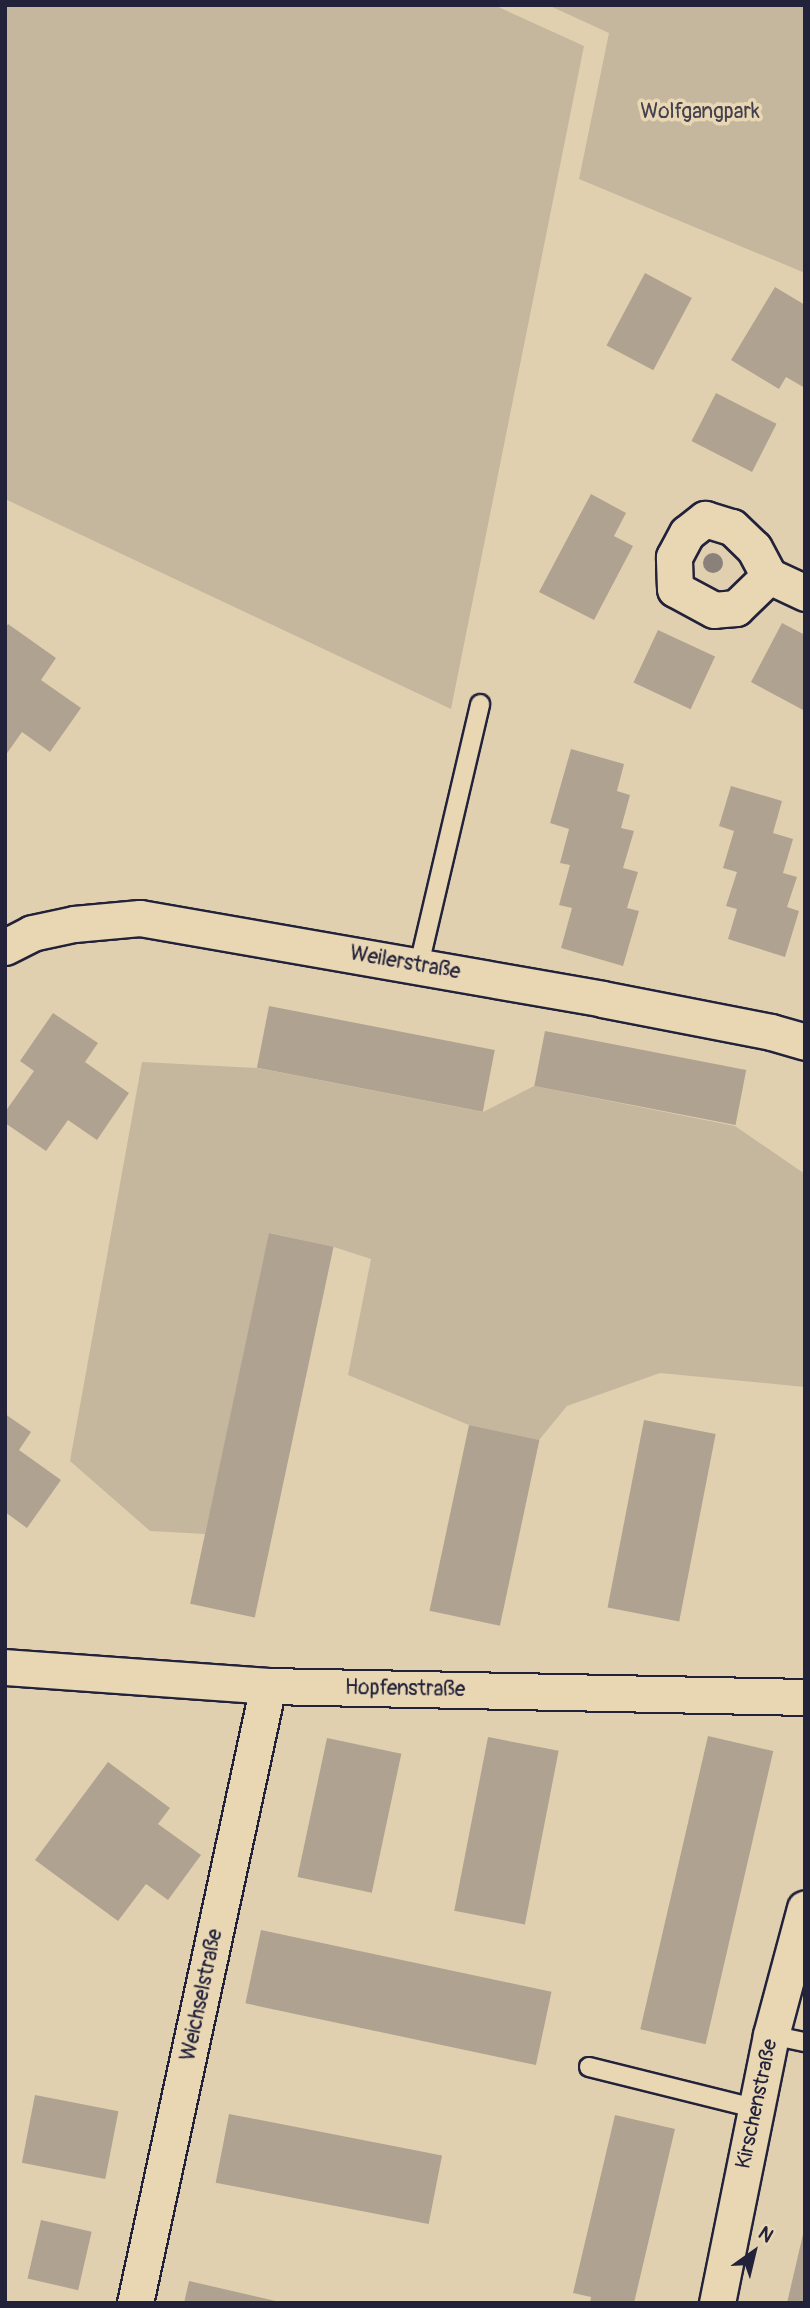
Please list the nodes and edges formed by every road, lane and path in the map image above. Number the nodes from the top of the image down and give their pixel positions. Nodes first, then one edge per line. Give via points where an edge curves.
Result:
1 (769, 576) dead end
2 (805, 593) edge
3 (480, 704) dead end
4 (5, 947) edge
5 (419, 965) junction
6 (805, 1042) edge
7 (5, 1667) edge
8 (268, 1686) junction
9 (805, 1697) edge
10 (805, 1908) edge
11 (771, 2035) junction
12 (805, 2042) edge
13 (589, 2067) dead end
14 (757, 2109) junction
15 (135, 2303) edge
16 (717, 2303) edge

1 - 2 street
3 - 5 lane
4 - 5 street, Weilerstraße via 32,933 140,918
5 - 6 street, Weilerstraße
7 - 8 street, Hopfenstraße
8 - 9 street, Hopfenstraße
8 - 15 street, Weichselstraße
10 - 11 street, Kirschenstraße
11 - 12 lane
11 - 14 street, Kirschenstraße
13 - 14 lane
14 - 16 street, Kirschenstraße

